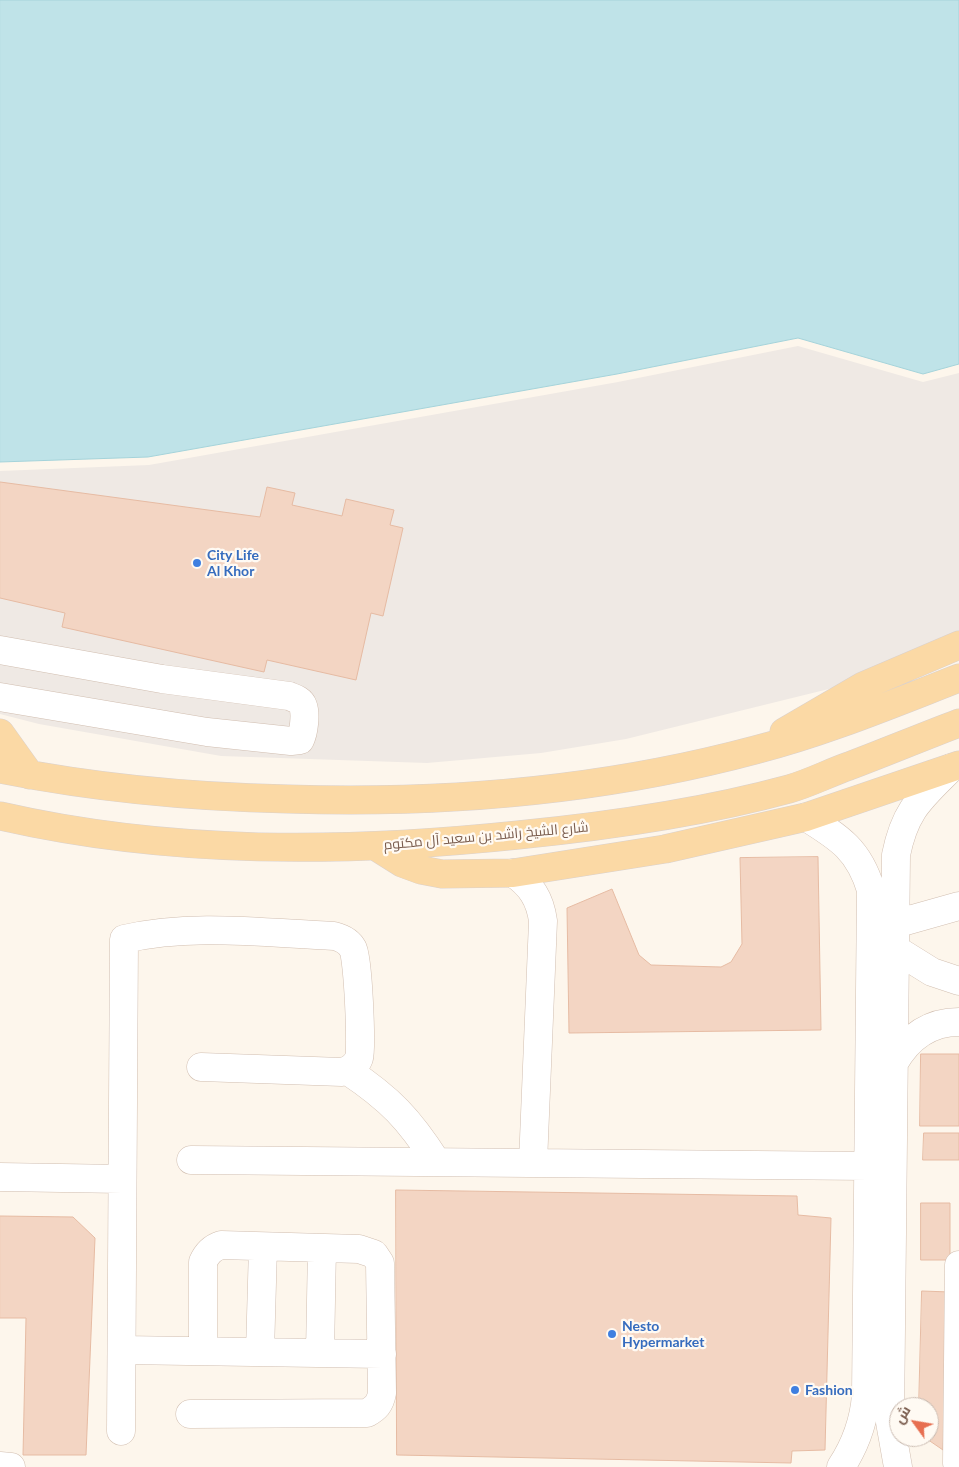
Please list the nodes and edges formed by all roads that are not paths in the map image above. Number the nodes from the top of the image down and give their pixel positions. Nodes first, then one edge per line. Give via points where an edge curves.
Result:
1 (959, 645) edge
2 (0, 650) edge
3 (959, 678) edge
4 (0, 697) edge
5 (959, 723) edge
6 (0, 733) edge
7 (755, 750) junction
8 (955, 767) edge
9 (0, 769) edge
10 (30, 775) junction
11 (0, 816) edge
12 (806, 817) junction
13 (375, 846) junction
14 (512, 873) junction
15 (959, 906) edge
16 (895, 936) junction
17 (959, 981) edge
18 (959, 1022) edge
19 (894, 1063) junction
20 (201, 1067) dead end
21 (348, 1071) junction
22 (191, 1160) dead end
23 (436, 1161) junction
24 (533, 1163) junction
25 (868, 1166) junction
26 (0, 1177) edge
27 (122, 1179) junction
28 (263, 1247) junction
29 (322, 1248) junction
30 (959, 1265) edge
31 (959, 1319) edge
32 (123, 1350) junction
33 (203, 1351) junction
34 (260, 1352) junction
35 (320, 1353) junction
36 (382, 1354) junction
37 (890, 1397) edge
38 (190, 1414) dead end
39 (864, 1417) junction
40 (889, 1422) edge
41 (121, 1431) dead end
42 (894, 1447) edge
43 (956, 1463) edge
44 (0, 1466) edge
45 (11, 1467) edge
46 (842, 1467) edge
47 (898, 1467) edge

1 - 7 main road via 863,686
2 - 4 street via 162,679 289,696 303,706 302,733 300,740 291,741 207,732
3 - 7 main road via 824,730
5 - 13 main road, شارع الشيخ راشد بن سعيد آل مكتوم via 792,788 725,805 563,831
6 - 10 main road
7 - 10 main road via 616,781 546,791 420,800 227,798 96,786
8 - 12 main road
8 - 16 street via 914,806 900,833 896,863
9 - 10 main road
11 - 13 main road, شارع الشيخ راشد بن سعيد آل مكتوم via 78,832 192,845 300,849
12 - 14 main road via 665,849
12 - 25 street via 850,847 866,874 871,890
13 - 14 main road via 402,863 421,870 442,874
14 - 24 street via 533,890 543,921
15 - 16 street
16 - 17 street via 932,972
16 - 19 street
18 - 19 street via 923,1030 911,1039
19 - 37 street
20 - 21 street
21 - 23 street via 382,1094 420,1137
21 - 27 street via 360,1054 359,1014 356,958 354,949 343,938 185,930 124,939
22 - 23 street
23 - 24 street
24 - 25 street
25 - 39 street
26 - 27 street
27 - 32 street
28 - 29 street
28 - 33 street via 222,1246 206,1256 203,1268
28 - 34 street
29 - 35 street
29 - 36 street via 365,1250 374,1254 380,1263
30 - 31 street
31 - 43 street
32 - 33 street
32 - 41 street
33 - 34 street
34 - 35 street
35 - 36 street
36 - 38 street via 380,1402 367,1413
39 - 40 street via 876,1424
39 - 46 street
42 - 47 street
44 - 45 street

